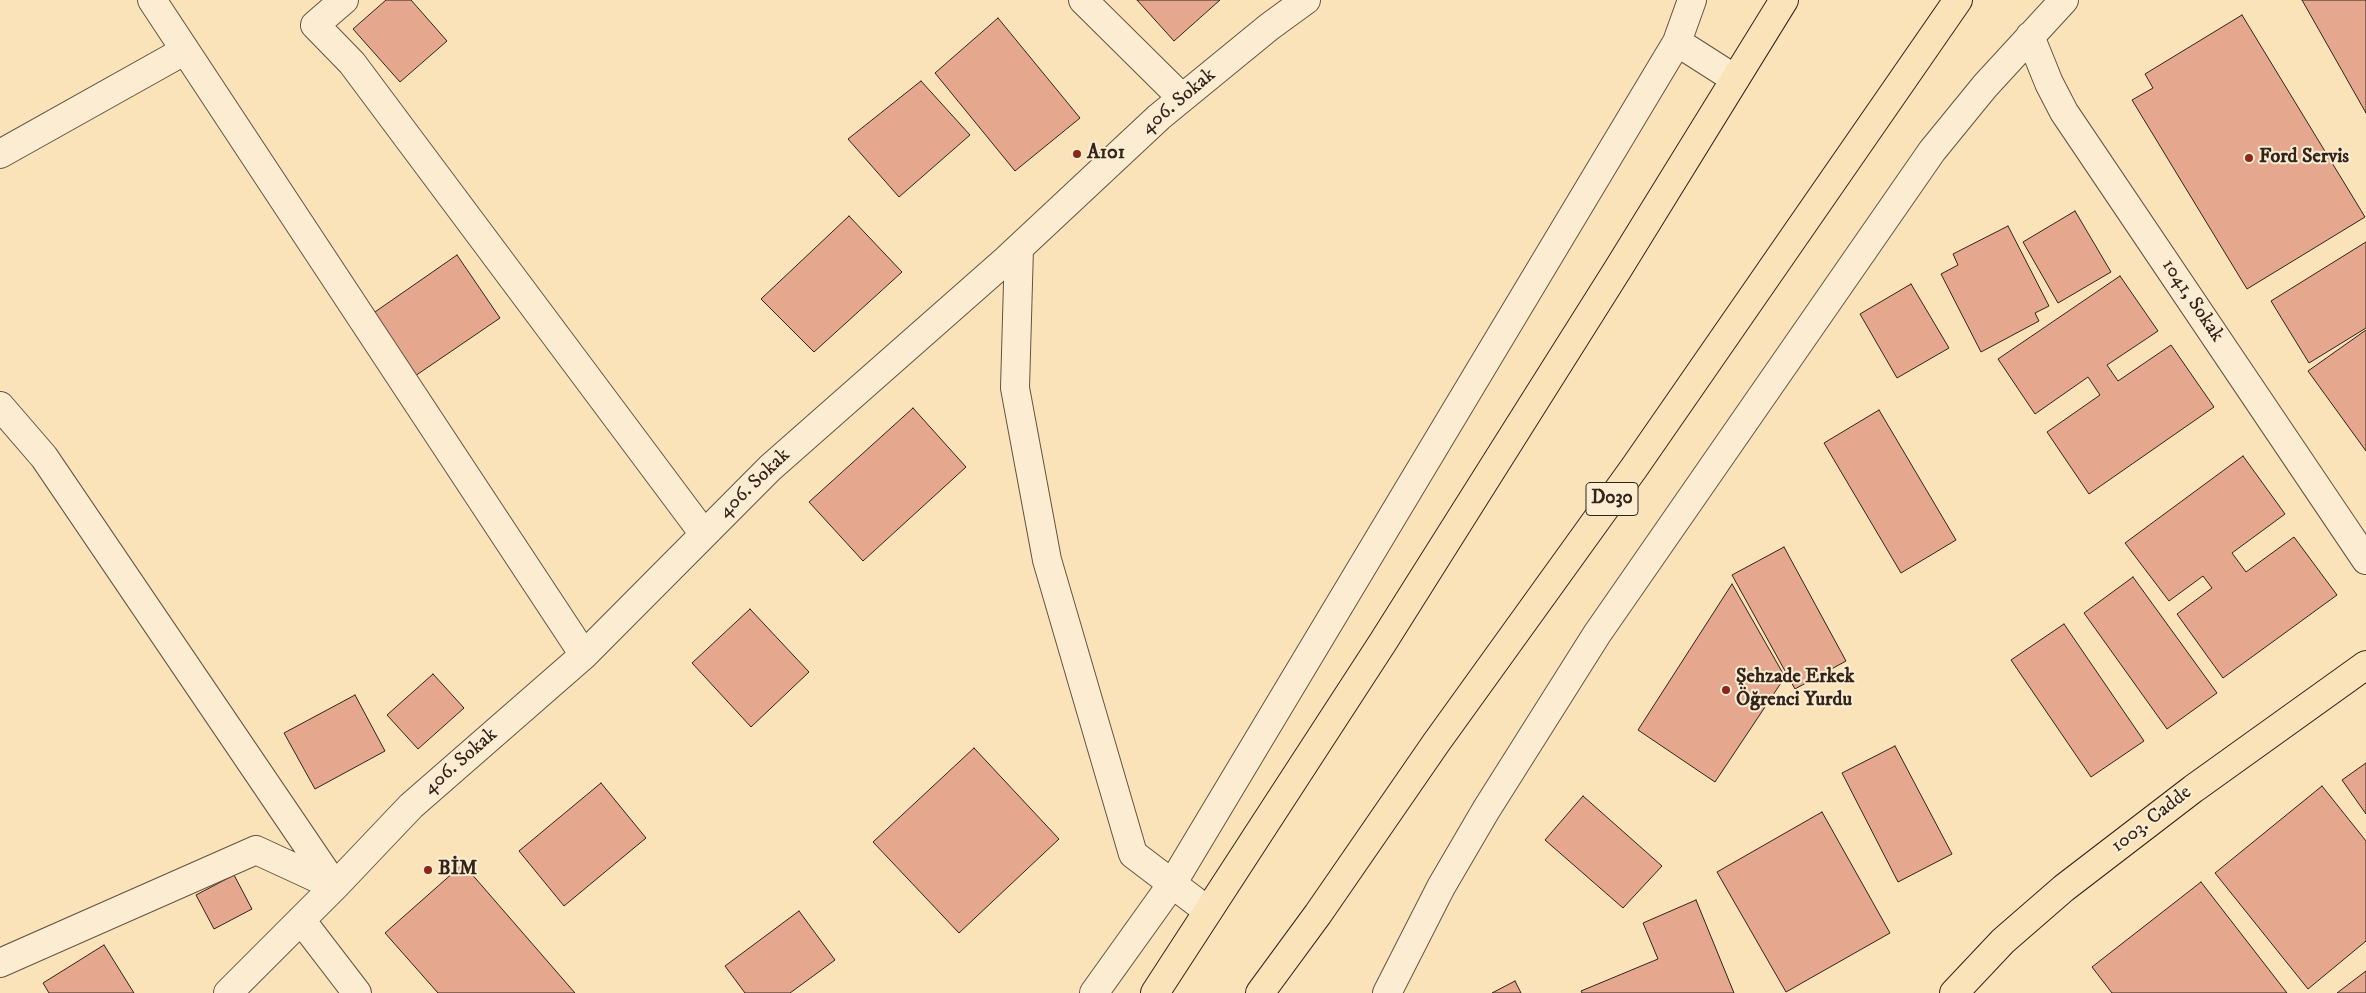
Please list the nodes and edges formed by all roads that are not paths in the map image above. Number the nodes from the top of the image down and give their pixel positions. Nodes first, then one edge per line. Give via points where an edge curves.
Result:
1 (152, 0) edge
2 (344, 0) edge
3 (1083, 0) edge
4 (1692, 0) edge
5 (1784, 0) edge
6 (1958, 0) edge
7 (2064, 0) edge
8 (1293, 4) edge
9 (2030, 36) junction
10 (1677, 42) junction
11 (184, 51) junction
12 (1735, 79) junction
13 (1182, 98) junction
14 (0, 154) edge
15 (1019, 248) junction
16 (0, 406) edge
17 (704, 534) junction
18 (2366, 560) edge
19 (584, 655) junction
20 (2366, 665) edge
21 (1172, 884) junction
22 (335, 886) junction
23 (1208, 911) junction
24 (301, 920) junction
25 (0, 963) edge
26 (228, 993) edge
27 (357, 993) edge
28 (1094, 993) edge
29 (1155, 993) edge
30 (1260, 993) edge
31 (1387, 993) edge
32 (1954, 993) edge

1 - 11 street
2 - 17 street via 315,25 352,63
3 - 13 street
4 - 10 street
5 - 12 main road
6 - 30 main road, D030 via 1634,468
7 - 9 street
8 - 13 street, 406. Sokak
9 - 18 street, 1041, Sokak via 2064,112
9 - 31 street via 1932,151 1597,634 1486,810 1441,887
10 - 12 street
10 - 21 street
11 - 14 street
11 - 19 street
12 - 23 main road via 1393,625
13 - 15 street, 406. Sokak
15 - 17 street, 406. Sokak via 770,468
15 - 21 street via 1015,388 1047,560 1133,854
16 - 22 street via 44,457
17 - 19 street, 406. Sokak
19 - 22 street, 406. Sokak via 411,806
20 - 32 main road, 1003. Cadde via 2193,789 2064,888 2003,941
21 - 23 street
21 - 28 street
22 - 24 street, 406. Sokak
22 - 25 street via 256,850
23 - 29 main road
24 - 26 street, 406. Sokak
24 - 27 street

